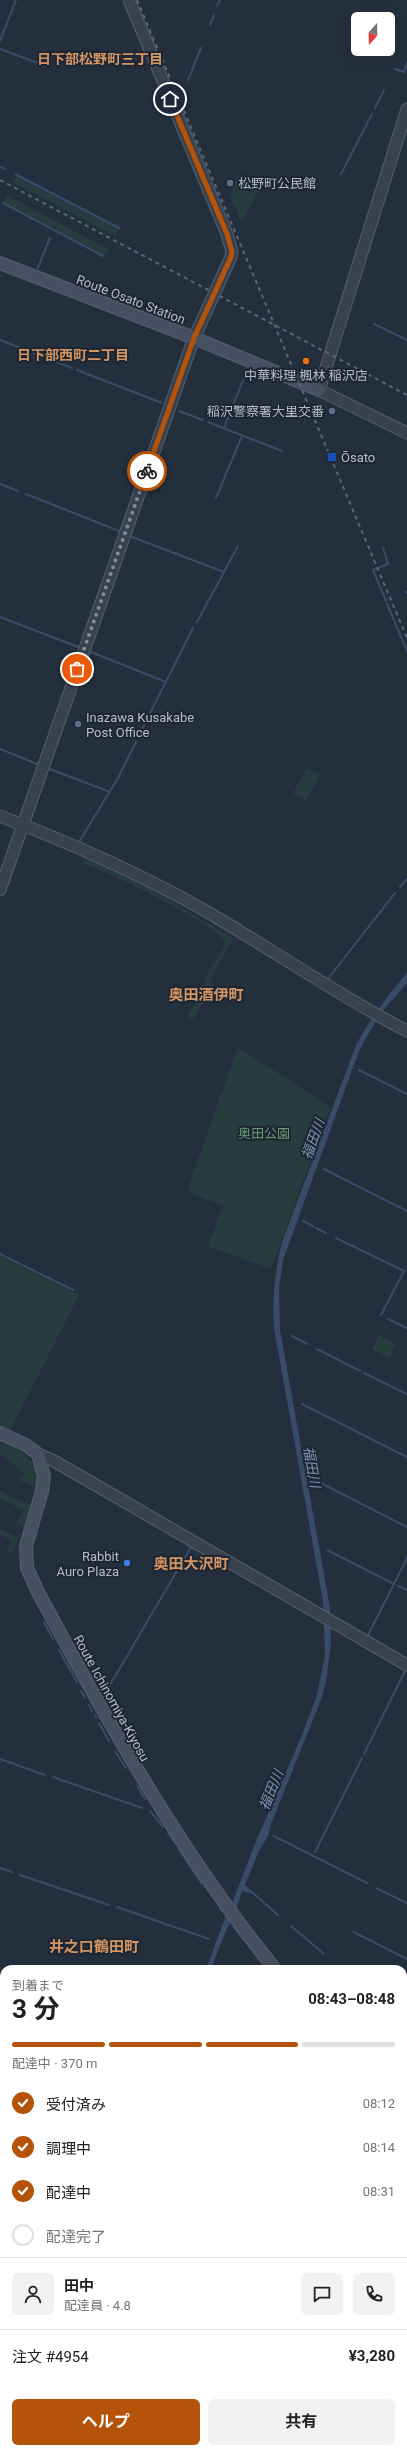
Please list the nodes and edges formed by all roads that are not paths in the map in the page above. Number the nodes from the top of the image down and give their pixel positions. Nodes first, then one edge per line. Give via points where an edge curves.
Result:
1 (129, 0) edge
2 (407, 109) edge
3 (0, 263) edge
4 (194, 338) junction
5 (319, 390) junction
6 (407, 433) edge
7 (0, 816) edge
8 (22, 824) junction
9 (0, 890) edge
10 (407, 1031) edge
11 (0, 1433) edge
12 (38, 1454) junction
13 (407, 1664) edge
14 (272, 1965) edge

1 - 4 street via 227,234 232,252
2 - 5 street
3 - 4 main road, Route Osato Station
4 - 5 main road, Route Osato Station
4 - 8 street
5 - 6 street
7 - 8 street
8 - 9 street
8 - 10 street via 118,863 204,910 381,1018
11 - 12 main road via 26,1445
12 - 13 street
12 - 14 main road, Route Ichinomiya-Kiyosu via 44,1482 27,1537 27,1568 85,1681 138,1774 231,1911

